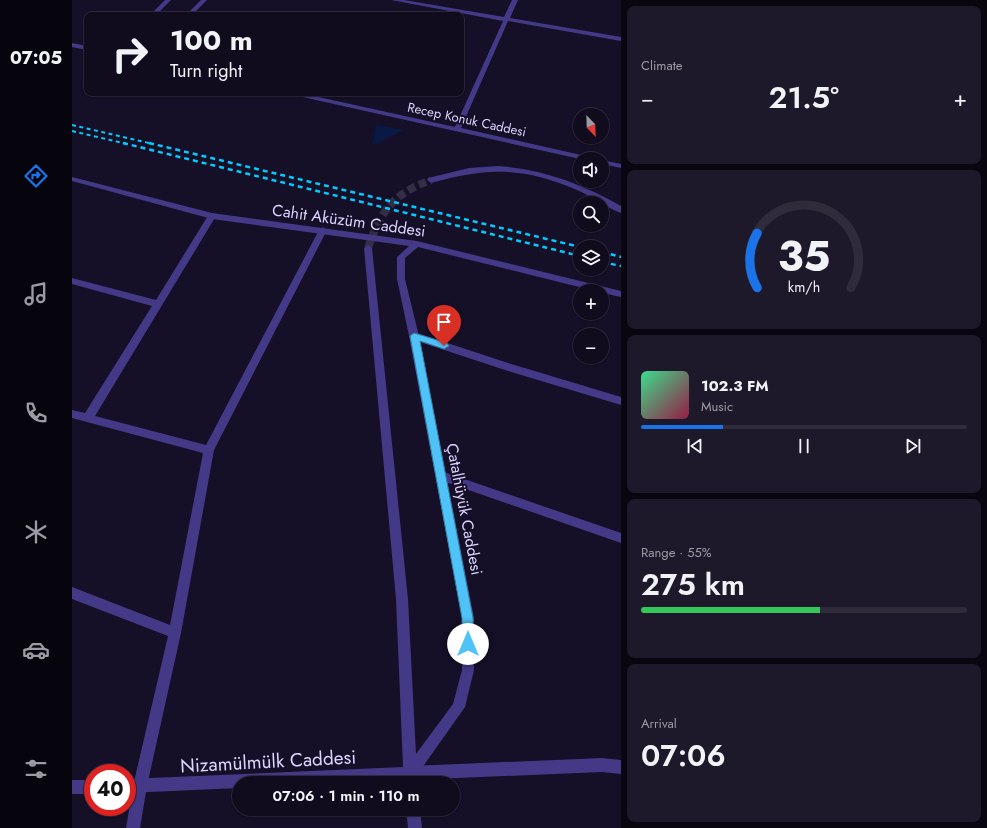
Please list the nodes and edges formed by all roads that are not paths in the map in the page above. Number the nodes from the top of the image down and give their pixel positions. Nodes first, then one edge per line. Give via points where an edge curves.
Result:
1 (168, 0) edge
2 (204, 0) edge
3 (394, 0) edge
4 (515, 0) edge
5 (156, 12) edge
6 (192, 12) edge
7 (461, 12) edge
8 (464, 12) edge
9 (506, 20) junction
10 (621, 39) edge
11 (72, 45) edge
12 (84, 47) edge
13 (304, 96) edge
14 (457, 130) junction
15 (573, 155) edge
16 (609, 163) edge
17 (621, 166) edge
18 (72, 179) edge
19 (431, 180) tunnel mouth
20 (621, 210) edge
21 (212, 216) junction
22 (323, 230) junction
23 (417, 244) junction
24 (368, 248) tunnel mouth
25 (72, 281) edge
26 (621, 294) edge
27 (158, 304) junction
28 (414, 336) junction
29 (621, 401) edge
30 (72, 414) edge
31 (87, 419) junction
32 (208, 450) junction
33 (441, 476) junction
34 (621, 538) edge
35 (72, 593) edge
36 (176, 633) junction
37 (621, 768) edge
38 (411, 776) edge
39 (412, 776) edge
40 (440, 776) edge
41 (136, 779) edge
42 (232, 783) edge
43 (136, 786) edge
44 (84, 787) edge
45 (72, 788) edge
46 (133, 816) edge
47 (414, 816) edge
48 (133, 828) edge
49 (415, 828) edge

1 - 5 street
2 - 6 lane
3 - 7 street
4 - 9 street
8 - 9 street
9 - 10 street
9 - 14 street
11 - 12 street
13 - 14 street, Recep Konuk Caddesi
14 - 15 street, Recep Konuk Caddesi
16 - 17 street
18 - 21 street, Cahit Aküzüm Caddesi
19 - 20 street via 479,170 505,169 530,172 598,196
21 - 22 street, Cahit Aküzüm Caddesi
21 - 27 street
22 - 23 street, Cahit Aküzüm Caddesi
22 - 32 street
23 - 26 street, Cahit Aküzüm Caddesi
23 - 28 street, Çatalhüyük Caddesi via 402,257 401,272
24 - 38 street via 402,599
25 - 27 street
27 - 31 street
28 - 29 street
28 - 33 street, Çatalhüyük Caddesi
30 - 31 street
31 - 32 street
32 - 36 street
33 - 34 street
33 - 39 street, Çatalhüyük Caddesi via 468,618 468,670 459,707
35 - 36 street
36 - 41 street
37 - 40 street, Nizamülmülk Caddesi via 602,765
42 - 43 street, Nizamülmülk Caddesi
44 - 45 street
46 - 48 street
47 - 49 street

